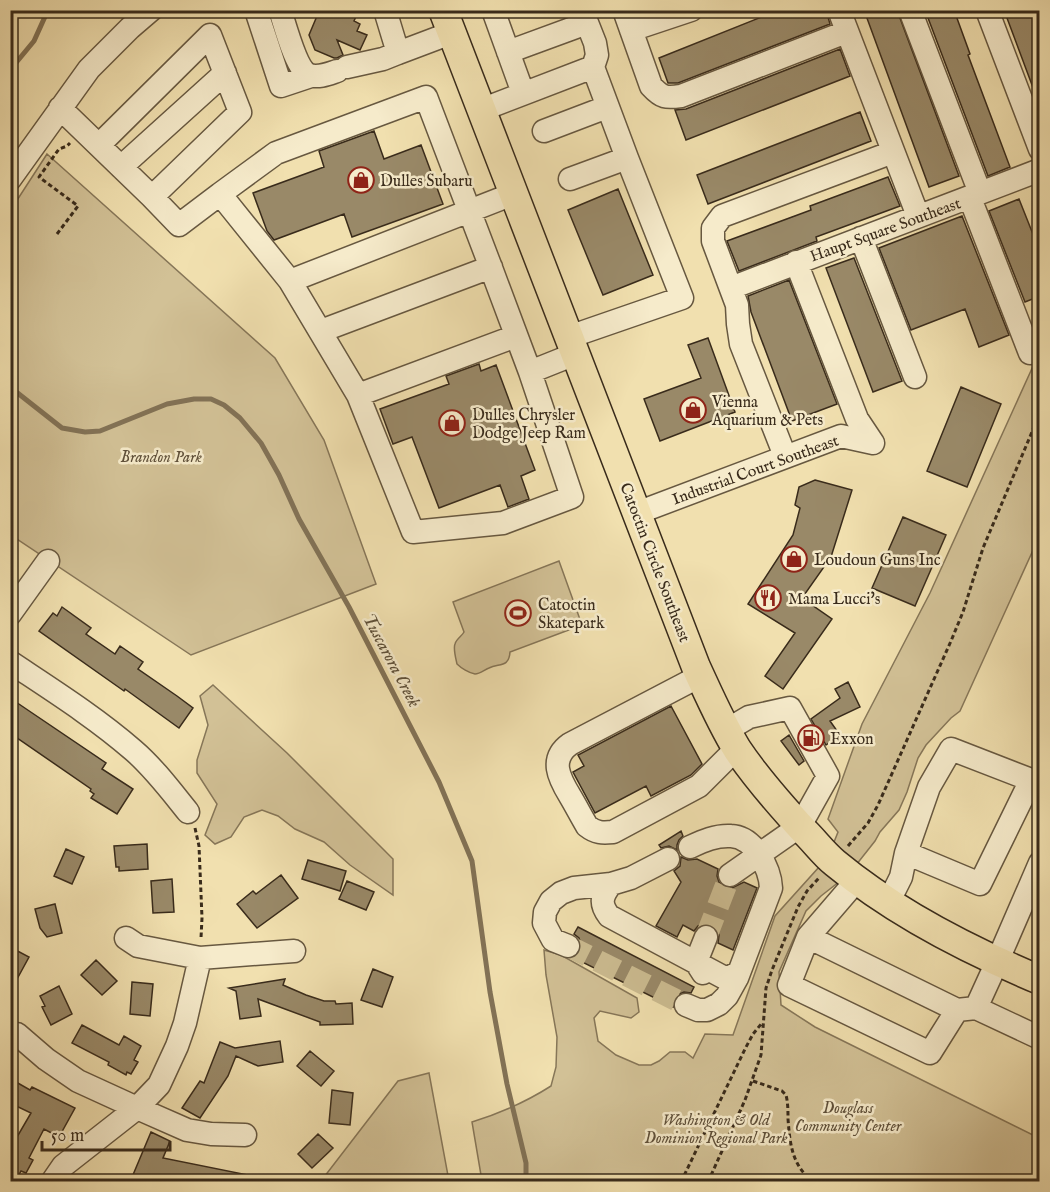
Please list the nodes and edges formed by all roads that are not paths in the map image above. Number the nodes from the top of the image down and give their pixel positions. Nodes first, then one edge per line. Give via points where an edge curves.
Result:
1 (151, 10) edge
2 (256, 10) edge
3 (385, 10) edge
4 (493, 10) edge
5 (691, 10) edge
6 (838, 10) edge
7 (910, 10) edge
8 (987, 10) edge
9 (281, 13) edge
10 (579, 17) edge
11 (627, 20) edge
12 (447, 22) edge
13 (846, 32) junction
14 (397, 48) junction
15 (508, 52) junction
16 (341, 66) junction
17 (593, 67) junction
18 (225, 73) junction
19 (311, 76) junction
20 (523, 93) junction
21 (607, 107) junction
22 (60, 108) junction
23 (481, 110) junction
24 (544, 131) dead end
25 (99, 145) junction
26 (1040, 149) edge
27 (893, 152) junction
28 (627, 158) junction
29 (121, 167) junction
30 (1040, 170) edge
31 (10, 179) edge
32 (570, 179) dead end
33 (220, 194) junction
34 (513, 194) junction
35 (975, 195) junction
36 (152, 197) junction
37 (470, 211) junction
38 (918, 216) junction
39 (861, 238) junction
40 (796, 262) junction
41 (490, 267) junction
42 (290, 281) junction
43 (731, 288) junction
44 (321, 331) junction
45 (516, 336) junction
46 (572, 346) junction
47 (1030, 353) dead end
48 (530, 372) junction
49 (915, 377) dead end
50 (358, 394) junction
51 (785, 456) junction
52 (637, 513) junction
53 (48, 561) dead end
54 (10, 614) edge
55 (10, 662) edge
56 (700, 676) junction
57 (732, 739) junction
58 (1035, 782) edge
59 (188, 812) road end
60 (800, 826) junction
61 (690, 847) dead end
62 (906, 853) junction
63 (760, 855) junction
64 (668, 860) dead end
65 (1040, 863) edge
66 (730, 875) tunnel mouth
67 (857, 880) junction
68 (611, 884) junction
69 (888, 903) junction
70 (706, 937) tunnel mouth
71 (126, 938) dead end
72 (808, 938) junction
73 (568, 946) tunnel mouth
74 (294, 951) dead end
75 (200, 958) junction
76 (696, 962) junction
77 (997, 962) junction
78 (740, 972) junction
79 (1040, 980) edge
80 (966, 1009) junction
81 (17, 1034) dead end
82 (1040, 1038) edge
83 (137, 1108) junction
84 (245, 1135) dead end
85 (52, 1182) edge

1 - 22 street via 106,50
2 - 19 street via 281,86
3 - 14 street
4 - 15 street
5 - 11 street
6 - 13 street
7 - 35 street
8 - 26 street
9 - 16 street via 309,62 317,68
9 - 19 street via 298,63
10 - 15 street
10 - 17 street via 595,43
11 - 13 street via 651,86 660,96 670,97
12 - 14 street
12 - 23 main road, Catoctin Circle Southeast
13 - 27 street
14 - 16 street
15 - 20 street
16 - 19 street via 321,76
17 - 20 street
17 - 21 street
18 - 25 street via 210,35
18 - 29 street
18 - 36 street via 240,112
20 - 23 street
21 - 24 street
21 - 28 street
22 - 25 street
22 - 31 street
23 - 34 main road, Catoctin Circle Southeast
25 - 29 street
27 - 38 street
27 - 43 street via 722,216 713,228 713,241
28 - 32 street
28 - 46 street via 682,298
29 - 36 street
30 - 35 street, Haupt Square Southeast
33 - 36 street via 179,225
33 - 37 street via 276,153 426,97
33 - 42 street
34 - 37 street
34 - 46 main road, Catoctin Circle Southeast
35 - 38 street, Haupt Square Southeast
35 - 47 street
37 - 41 street
37 - 42 street
38 - 39 street, Haupt Square Southeast
39 - 40 street, Haupt Square Southeast
39 - 49 street
40 - 43 street, Haupt Square Southeast
40 - 51 street, Industrial Court Southeast via 856,418 873,443 841,436
41 - 44 street
41 - 45 street
42 - 44 street
43 - 51 street via 741,344
44 - 50 street
45 - 48 street
45 - 50 street
46 - 48 street
46 - 52 main road, Catoctin Circle Southeast
48 - 50 street via 572,497 503,523 413,532
51 - 52 street, Industrial Court Southeast
52 - 56 main road, Catoctin Circle Southeast
53 - 54 street
55 - 59 street via 135,752
56 - 57 main road, Catoctin Circle Southeast
56 - 57 street via 563,749 557,768 560,778 587,825 594,831 613,832 699,786
57 - 60 main road, Catoctin Circle Southeast via 764,786
57 - 60 street via 749,717 789,708 828,776
58 - 62 street via 980,884
58 - 62 street via 951,749 929,787
60 - 63 street
60 - 67 main road, Catoctin Circle Southeast
61 - 63 street via 709,838 733,836
62 - 69 street via 901,877
63 - 66 street
63 - 78 street via 771,877 771,888
64 - 68 street
65 - 77 street
67 - 69 main road, Catoctin Circle Southeast
67 - 72 street
68 - 73 street via 574,888 551,901 544,923 553,940
68 - 76 street via 603,902 609,916
69 - 77 main road, Catoctin Circle Southeast
70 - 76 street
71 - 75 street via 138,946
72 - 80 street
72 - 80 street via 789,985 930,1053
74 - 75 street
75 - 83 street via 177,1046 159,1085
76 - 78 street via 723,977
76 - 78 street via 710,981 712,992 712,1003 696,1007 719,1004
77 - 79 main road, Catoctin Circle Southeast
77 - 80 street
80 - 82 street
81 - 83 street via 78,1081
83 - 84 street via 187,1130
83 - 85 street via 63,1166

